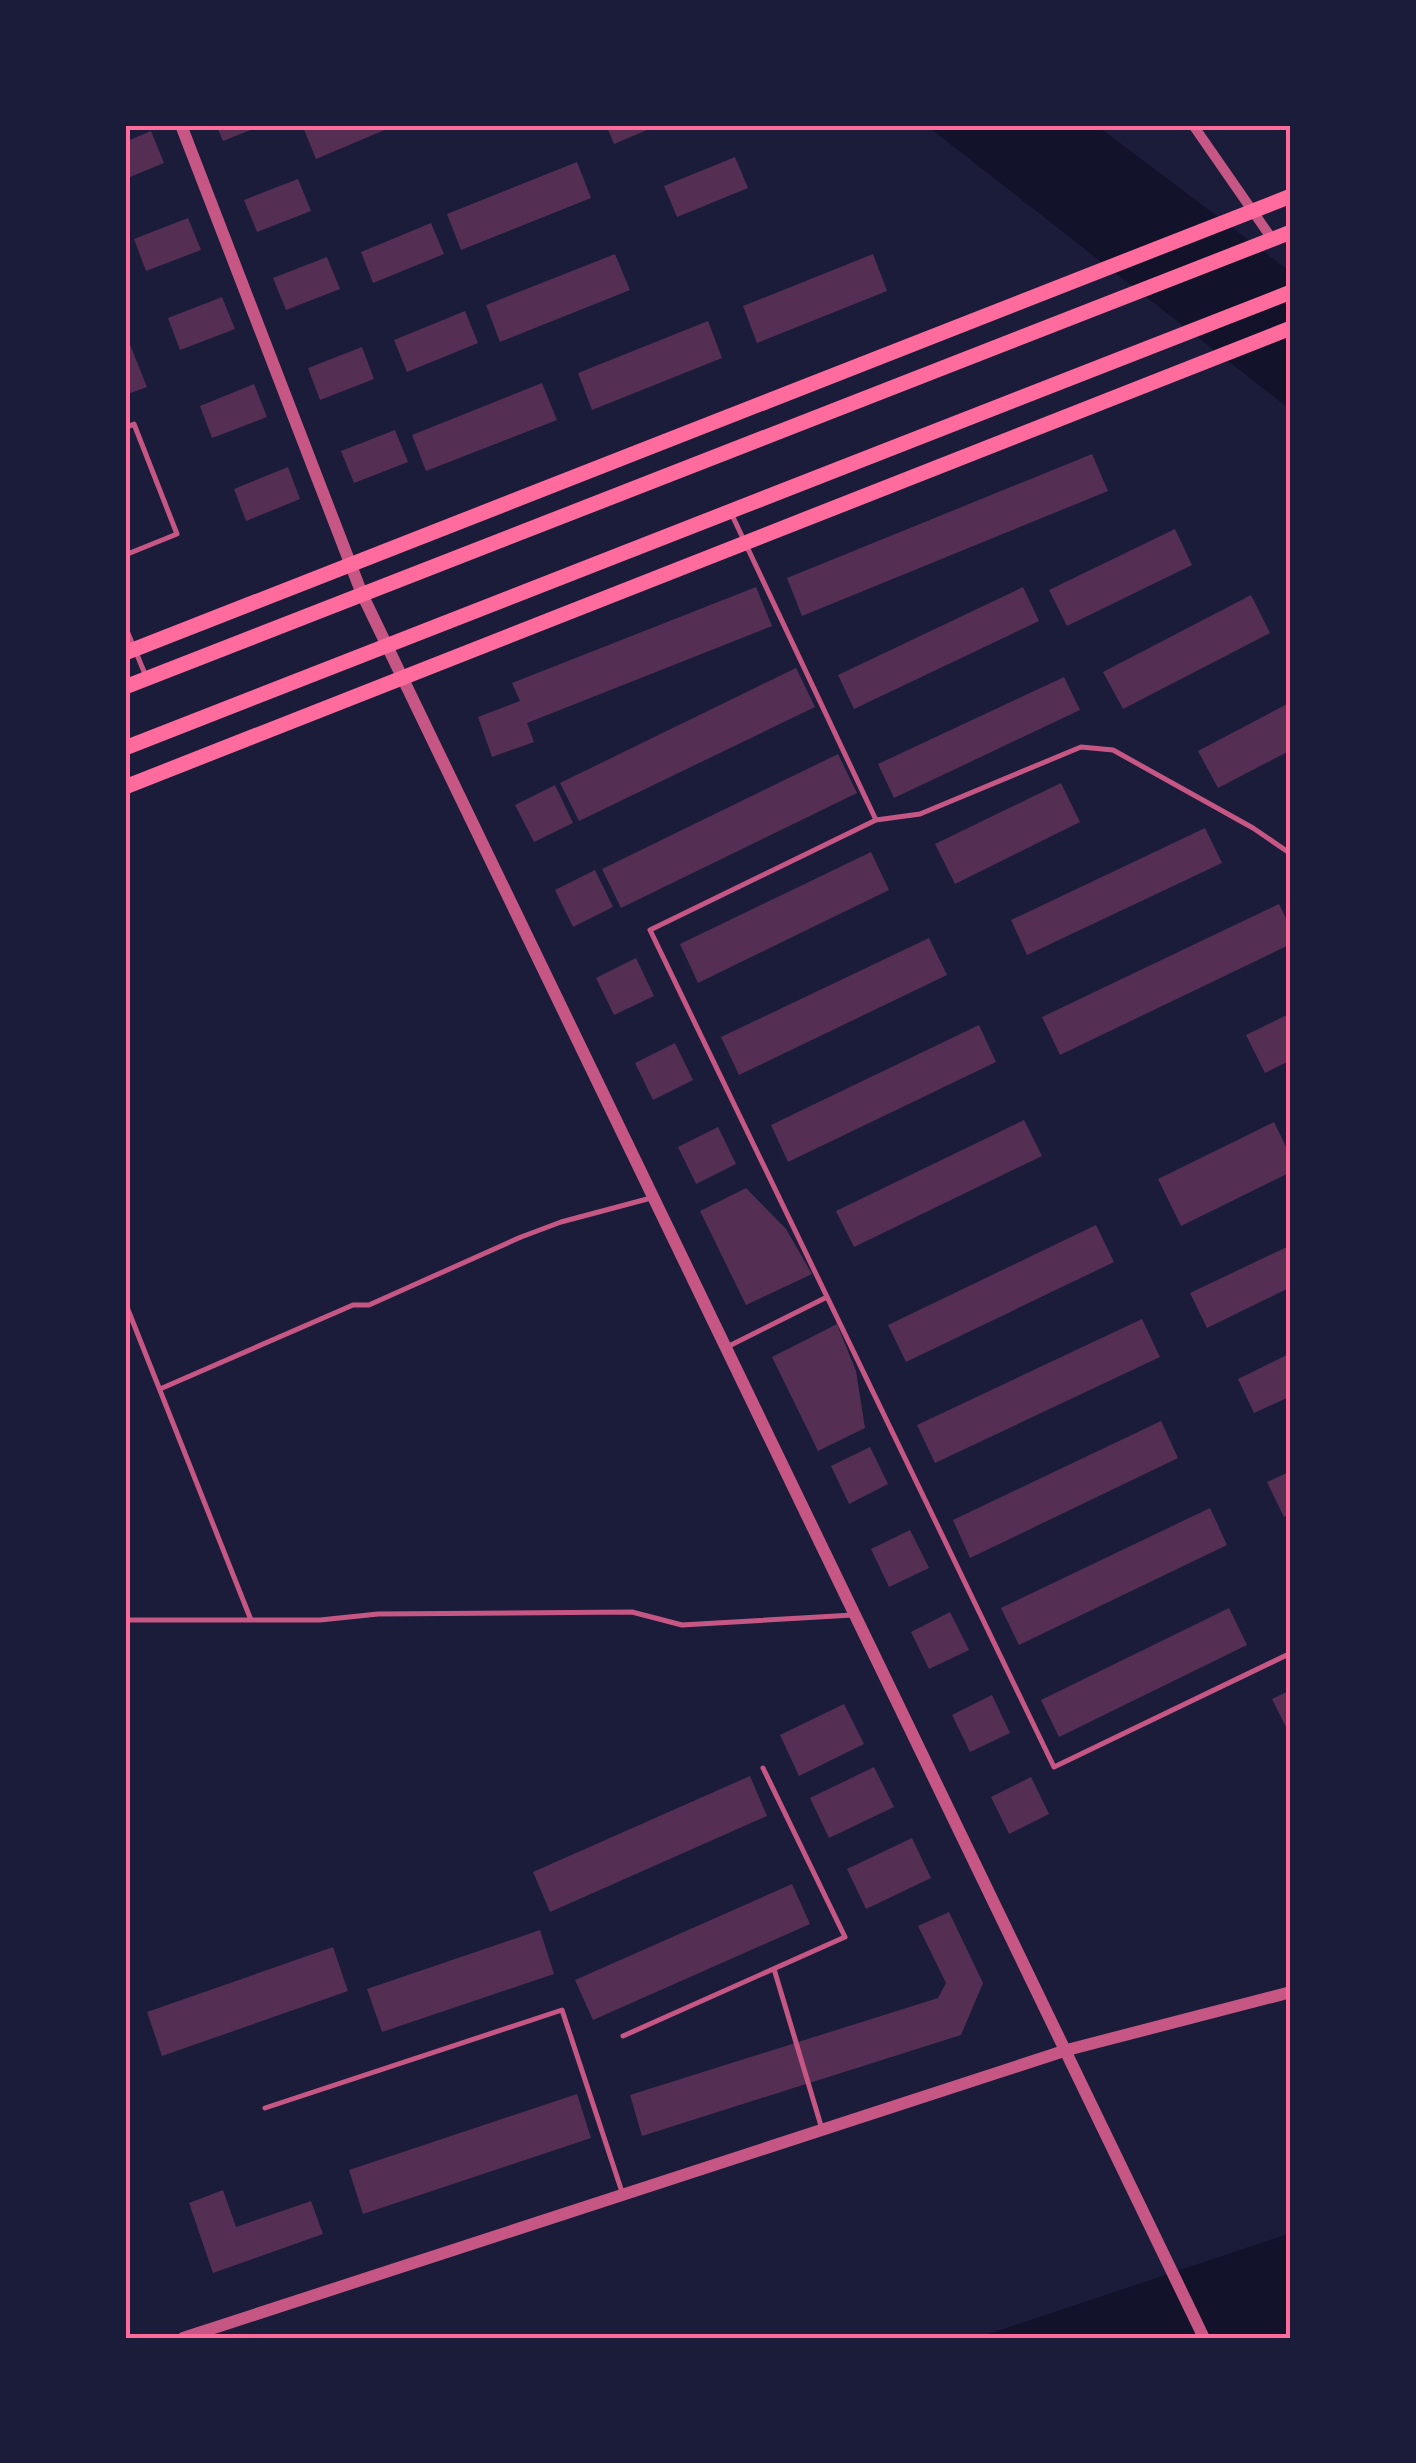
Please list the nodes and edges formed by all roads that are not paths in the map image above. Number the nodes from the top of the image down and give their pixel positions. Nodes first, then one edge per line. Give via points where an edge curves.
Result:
1 (181, 125) edge
2 (1194, 125) edge
3 (1291, 196) edge
4 (1252, 211) junction
5 (1291, 232) edge
6 (1272, 240) junction
7 (1291, 292) edge
8 (1291, 328) edge
9 (125, 428) edge
10 (730, 511) junction
11 (744, 544) junction
12 (125, 555) edge
13 (351, 565) junction
14 (362, 594) junction
15 (125, 626) edge
16 (386, 646) junction
17 (130, 651) edge
18 (402, 678) junction
19 (146, 679) junction
20 (125, 687) edge
21 (125, 748) edge
22 (125, 787) edge
23 (876, 820) junction
24 (1291, 854) edge
25 (654, 1197) junction
26 (827, 1297) junction
27 (125, 1302) edge
28 (726, 1347) junction
29 (160, 1389) junction
30 (856, 1614) junction
31 (125, 1620) edge
32 (251, 1620) junction
33 (1291, 1653) edge
34 (763, 1768) dead end
35 (774, 1969) junction
36 (1291, 1992) edge
37 (624, 2036) dead end
38 (1067, 2050) junction
39 (265, 2108) dead end
40 (822, 2129) junction
41 (623, 2194) junction
42 (183, 2338) edge
43 (1204, 2338) edge

1 - 13 street
2 - 4 street
3 - 4 main road
4 - 6 street
4 - 13 main road
5 - 6 main road
6 - 14 main road
7 - 10 main road
8 - 11 main road
9 - 12 lane via 134,424 177,534
10 - 11 lane
10 - 16 main road
11 - 18 main road
11 - 23 lane
13 - 14 street
13 - 17 main road
14 - 16 street
14 - 19 main road
15 - 17 lane
16 - 18 street
16 - 21 main road
17 - 19 lane
18 - 22 main road
18 - 25 street
19 - 20 main road
23 - 24 lane via 920,814 1081,747 1113,750
23 - 26 lane via 650,930
25 - 28 street
25 - 29 lane via 520,1237
26 - 28 lane
26 - 33 lane via 1054,1768
27 - 29 lane
28 - 30 street
29 - 32 lane
30 - 32 lane via 682,1625 632,1612
30 - 38 street
31 - 32 lane
34 - 35 lane via 845,1937
35 - 37 lane
35 - 40 lane
36 - 38 street
38 - 40 street
38 - 43 street
39 - 41 lane via 562,2010
40 - 41 street
41 - 42 street

